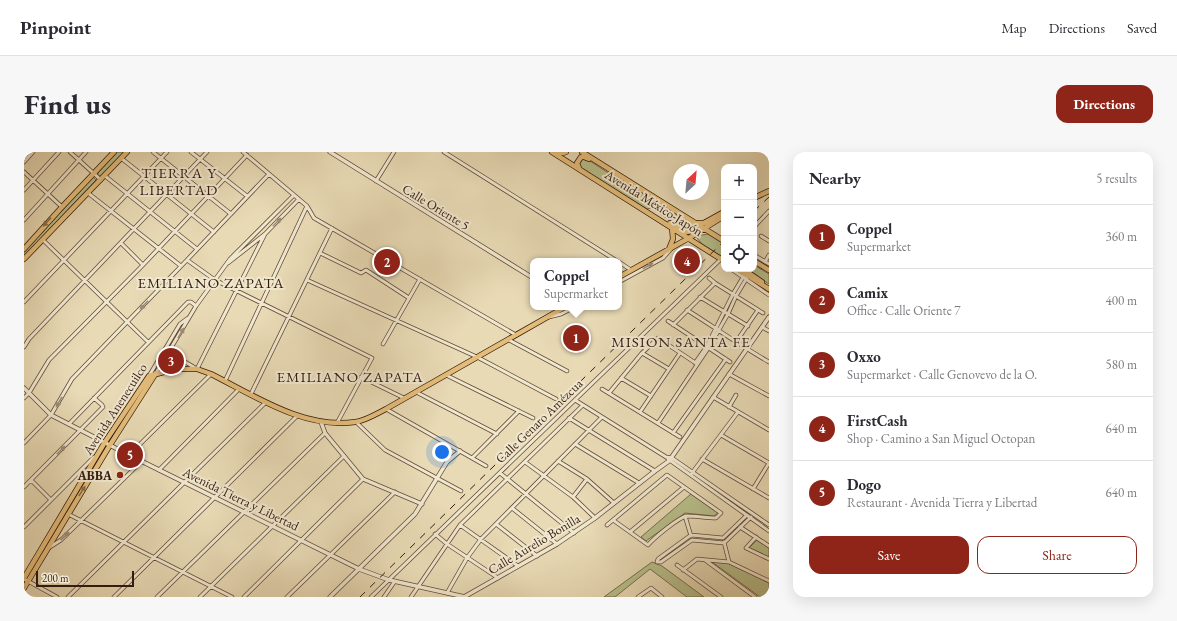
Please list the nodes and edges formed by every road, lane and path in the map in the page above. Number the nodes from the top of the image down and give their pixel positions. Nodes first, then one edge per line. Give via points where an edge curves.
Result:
1 (33, 152) edge
2 (59, 152) edge
3 (70, 152) edge
4 (86, 152) edge
5 (114, 152) edge
6 (127, 152) edge
7 (153, 152) edge
8 (167, 152) edge
9 (191, 152) edge
10 (207, 152) edge
11 (243, 152) edge
12 (330, 152) edge
13 (394, 152) edge
14 (444, 152) edge
15 (552, 152) edge
16 (558, 152) edge
17 (566, 152) edge
18 (582, 152) edge
19 (247, 155) junction
20 (121, 158) junction
21 (161, 159) junction
22 (200, 159) junction
23 (78, 160) junction
24 (24, 162) edge
25 (607, 167) junction
26 (580, 170) junction
27 (24, 172) edge
28 (93, 174) junction
29 (269, 174) junction
30 (144, 176) junction
31 (184, 176) junction
32 (103, 178) junction
33 (225, 178) junction
34 (33, 180) junction
35 (376, 181) junction
36 (24, 190) edge
37 (769, 191) edge
38 (88, 193) junction
39 (48, 194) junction
40 (127, 194) junction
41 (167, 194) junction
42 (209, 195) junction
43 (294, 195) junction
44 (247, 196) junction
45 (757, 197) edge
46 (299, 199) junction
47 (307, 206) junction
48 (62, 207) junction
49 (769, 211) edge
50 (110, 212) junction
51 (150, 212) junction
52 (647, 212) junction
53 (191, 213) junction
54 (231, 214) junction
55 (721, 214) edge
56 (687, 218) junction
57 (721, 218) edge
58 (24, 220) edge
59 (693, 222) junction
60 (757, 224) edge
61 (332, 228) junction
62 (672, 228) junction
63 (133, 229) junction
64 (703, 229) junction
65 (174, 231) junction
66 (214, 232) junction
67 (265, 234) junction
68 (761, 236) dead end
69 (689, 238) junction
70 (721, 239) edge
71 (43, 240) junction
72 (769, 241) edge
73 (120, 243) junction
74 (252, 245) junction
75 (671, 248) junction
76 (24, 249) edge
77 (158, 249) junction
78 (198, 249) junction
79 (258, 249) junction
80 (320, 253) junction
81 (769, 255) edge
82 (612, 258) edge
83 (757, 258) edge
84 (24, 259) edge
85 (721, 259) edge
86 (64, 260) junction
87 (187, 260) junction
88 (757, 261) edge
89 (721, 262) edge
90 (226, 264) junction
91 (622, 264) edge
92 (764, 264) junction
93 (769, 264) edge
94 (143, 265) junction
95 (757, 265) edge
96 (181, 266) junction
97 (769, 271) edge
98 (634, 272) junction
99 (745, 275) edge
100 (530, 276) edge
101 (622, 276) edge
102 (709, 278) dead end
103 (420, 279) junction
104 (85, 280) junction
105 (215, 280) junction
106 (307, 280) junction
107 (622, 280) edge
108 (715, 283) junction
109 (768, 288) edge
110 (236, 292) junction
111 (769, 294) edge
112 (734, 295) junction
113 (700, 297) junction
114 (409, 298) junction
115 (107, 301) junction
116 (24, 302) edge
117 (261, 304) junction
118 (196, 306) junction
119 (560, 310) edge
120 (569, 310) edge
121 (687, 310) junction
122 (758, 310) junction
123 (726, 313) junction
124 (763, 313) dead end
125 (190, 317) junction
126 (289, 317) junction
127 (769, 317) edge
128 (548, 318) junction
129 (396, 321) junction
130 (668, 321) dead end
131 (127, 322) junction
132 (673, 325) junction
133 (748, 326) junction
134 (762, 327) junction
135 (718, 329) junction
136 (769, 331) edge
137 (516, 335) junction
138 (509, 340) junction
139 (148, 342) junction
140 (736, 342) junction
141 (383, 344) dead end
142 (24, 346) edge
143 (708, 347) junction
144 (746, 349) junction
145 (165, 350) junction
146 (169, 352) junction
147 (642, 353) junction
148 (680, 353) junction
149 (477, 357) junction
150 (726, 359) junction
151 (730, 362) dead end
152 (769, 362) edge
153 (696, 364) junction
154 (197, 369) junction
155 (669, 369) junction
156 (567, 371) dead end
157 (156, 373) junction
158 (211, 374) junction
159 (729, 374) junction
160 (446, 375) junction
161 (150, 376) junction
162 (361, 377) junction
163 (621, 378) junction
164 (225, 381) junction
165 (24, 388) edge
166 (240, 388) junction
167 (602, 389) dead end
168 (416, 392) junction
169 (29, 393) junction
170 (609, 393) junction
171 (251, 394) junction
172 (736, 394) dead end
173 (651, 396) junction
174 (769, 396) edge
175 (713, 397) junction
176 (24, 398) edge
177 (94, 398) junction
178 (405, 399) junction
179 (556, 399) dead end
180 (575, 400) junction
181 (266, 402) junction
182 (583, 405) junction
183 (729, 407) junction
184 (386, 409) junction
185 (519, 411) junction
186 (640, 412) junction
187 (738, 412) junction
188 (51, 415) junction
189 (297, 416) junction
190 (602, 417) junction
191 (533, 418) dead end
192 (569, 418) junction
193 (322, 422) junction
194 (356, 422) junction
195 (337, 423) junction
196 (658, 423) junction
197 (69, 424) junction
198 (81, 430) junction
199 (769, 430) edge
200 (588, 431) junction
201 (326, 433) junction
202 (673, 433) junction
203 (497, 434) junction
204 (721, 435) junction
205 (680, 437) dead end
206 (105, 442) junction
207 (24, 443) edge
208 (575, 444) junction
209 (110, 446) junction
210 (100, 451) junction
211 (460, 451) junction
212 (129, 455) junction
213 (344, 456) junction
214 (472, 458) junction
215 (702, 459) junction
216 (671, 460) junction
217 (558, 461) junction
218 (142, 462) junction
219 (525, 462) junction
220 (769, 463) edge
221 (486, 466) dead end
222 (159, 470) junction
223 (655, 471) junction
224 (500, 473) junction
225 (692, 473) junction
226 (544, 475) junction
227 (438, 478) junction
228 (364, 479) junction
229 (507, 479) junction
230 (587, 479) junction
231 (31, 480) junction
232 (185, 482) junction
233 (639, 483) junction
234 (24, 487) edge
235 (684, 487) junction
236 (753, 489) junction
237 (461, 491) dead end
238 (395, 492) junction
239 (526, 493) junction
240 (573, 497) junction
241 (216, 498) junction
242 (769, 498) edge
243 (51, 500) junction
244 (614, 503) junction
245 (422, 504) junction
246 (512, 508) junction
247 (244, 512) junction
248 (750, 512) junction
249 (68, 514) junction
250 (746, 515) junction
251 (754, 515) junction
252 (685, 516) junction
253 (595, 518) junction
254 (750, 518) junction
255 (613, 520) junction
256 (81, 521) junction
257 (496, 524) junction
258 (460, 525) junction
259 (607, 525) dead end
260 (769, 525) edge
261 (273, 526) junction
262 (739, 526) junction
263 (24, 527) edge
264 (769, 531) edge
265 (630, 532) junction
266 (574, 533) junction
267 (435, 534) junction
268 (691, 535) junction
269 (756, 537) junction
270 (723, 538) junction
271 (481, 539) junction
272 (302, 540) junction
273 (692, 540) junction
274 (724, 542) junction
275 (123, 543) junction
276 (447, 544) junction
277 (557, 544) junction
278 (769, 546) edge
279 (48, 548) junction
280 (331, 554) junction
281 (537, 556) junction
282 (153, 558) junction
283 (467, 558) junction
284 (769, 559) edge
285 (705, 560) junction
286 (729, 562) junction
287 (677, 565) dead end
288 (518, 566) junction
289 (359, 569) junction
290 (683, 570) junction
291 (183, 572) junction
292 (498, 578) junction
293 (25, 580) edge
294 (389, 580) junction
295 (395, 581) junction
296 (769, 581) edge
297 (211, 586) junction
298 (418, 586) junction
299 (24, 588) edge
300 (447, 593) junction
301 (57, 597) edge
302 (68, 597) edge
303 (114, 597) edge
304 (158, 597) edge
305 (200, 597) edge
306 (232, 597) edge
307 (244, 597) edge
308 (287, 597) edge
309 (330, 597) edge
310 (372, 597) edge
311 (384, 597) edge
312 (411, 597) edge
313 (464, 597) edge
314 (638, 597) edge
315 (662, 597) edge
316 (721, 597) edge
317 (755, 597) edge

1 - 24 street
2 - 34 street
3 - 23 street
4 - 23 street
5 - 28 main road
6 - 20 main road
7 - 21 street
8 - 21 street
9 - 22 street
10 - 22 street
11 - 19 street
12 - 35 street, Calle Oriente 5
13 - 35 street
14 - 82 street
15 - 26 main road, Avenida México-Japón
16 - 17 main road
18 - 25 main road, Avenida México-Japón
19 - 29 street
19 - 33 street
20 - 30 street
20 - 32 main road
21 - 30 street
21 - 31 street
22 - 31 street
22 - 33 street
23 - 28 street
23 - 39 street
25 - 26 main road via 584,157 577,163
25 - 56 main road, Avenida México-Japón
26 - 52 main road, Avenida México-Japón
27 - 34 street
28 - 32 street
28 - 48 main road
29 - 43 street
29 - 44 street
30 - 40 street
30 - 41 street
31 - 41 street
31 - 42 street
32 - 38 main road
32 - 40 street
33 - 42 street
33 - 44 street
34 - 36 street
34 - 39 street
35 - 100 street, Calle Oriente 5
37 - 45 main road
38 - 50 street
38 - 71 main road
39 - 48 street
39 - 58 street
40 - 50 street
40 - 51 street
41 - 51 street
41 - 53 street
42 - 53 street
42 - 54 street
43 - 46 street
43 - 90 street, Avenida Anenecuilco
44 - 54 street
46 - 47 street
67 -> 46 street, Avenida Anenecuilco
47 - 61 street via 314,218
47 - 117 street
48 -> 76 main road
49 - 60 street
50 - 63 street
50 - 86 street
51 - 63 street
51 - 65 street
52 - 56 main road via 685,232 692,229
52 - 62 main road, Avenida México-Japón
53 - 65 street
53 - 66 street
54 - 66 street
55 - 59 main road via 701,224
56 - 59 main road, Avenida México-Japón
57 - 64 main road
59 - 64 main road, Avenida México-Japón
61 - 80 street
61 - 103 street
62 - 69 main road, Avenida México-Japón
62 - 75 main road
63 - 73 street
63 - 77 street
64 - 69 main road
64 - 70 main road, Avenida México-Japón
65 - 77 street
65 - 78 street
66 - 78 street
67 - 74 street, Avenida Anenecuilco
67 - 79 street
68 - 72 street
69 - 75 main road
69 - 85 main road, Avenida México-Japón
71 - 84 main road
71 - 86 street
73 - 94 street
73 - 104 street
74 - 79 street
74 - 90 street, Avenida Anenecuilco
75 - 98 main road
77 - 94 street
77 - 96 street
78 - 87 street
79 - 110 street
80 - 106 street
80 - 114 street via 361,273 366,270
81 - 92 street
83 - 92 street
86 - 104 street
86 - 116 street
87 - 96 street
87 - 105 street
88 - 92 main road
89 - 180 street, Calle Genaro Amézcua
90 - 105 street, Avenida Anenecuilco
91 - 98 street
92 - 93 street
92 - 97 main road
94 - 115 street
95 - 97 main road
96 -> 131 street
98 - 101 main road
98 - 107 street
99 - 109 main road
99 - 109 main road via 760,279
99 - 111 street
99 - 112 street
102 - 108 street
103 - 114 street
103 - 137 street
104 - 115 street
104 - 142 street
105 - 110 street
105 - 118 street, Avenida Anenecuilco
106 - 126 street
106 - 129 street
108 - 112 street
108 - 113 street
110 - 117 street
110 - 154 street
112 - 122 street
112 - 123 street
113 - 121 street
113 - 123 street
114 - 129 street
115 - 131 street
115 - 169 street via 49,360
117 - 126 street
117 - 164 street
118 - 125 street, Avenida Anenecuilco
118 - 139 street via 188,302
119 - 128 main road
120 - 128 street
121 - 132 street
121 - 135 street
122 - 124 street
122 - 133 street
123 - 133 street
123 - 135 street
125 - 145 street, Avenida Anenecuilco via 180,324
146 -> 125 street, Avenida Anenecuilco
126 - 162 street via 372,358
126 - 171 street
127 - 134 street
128 - 137 main road
129 - 141 street
129 - 149 street
130 - 132 street
131 - 139 street
131 -> 188 street via 72,379
132 - 143 street
133 - 140 street
134 - 136 street
134 - 144 street
135 - 140 street
135 - 143 street
137 - 138 main road
138 - 149 main road
138 - 156 street
139 - 177 street
140 - 144 street
143 - 150 street
143 - 153 street
144 - 152 street
144 - 159 street
145 - 146 street
145 - 161 street, Avenida Anenecuilco
146 - 154 street
146 - 157 street, Avenida Anenecuilco
147 - 148 street via 658,338
147 - 155 street
147 - 163 street
148 - 153 street
148 - 155 street
149 - 160 main road
149 - 179 street
150 - 151 street
150 - 202 street
153 - 196 street
154 - 157 main road via 175,369
154 - 158 main road
155 - 173 street
157 - 161 main road
157 - 209 main road, Avenida Anenecuilco
158 - 164 main road
158 - 212 street
159 - 174 street
159 - 175 street
160 - 168 main road
160 - 185 street
161 - 206 main road, Avenida Anenecuilco
162 - 178 street
162 - 195 street
163 - 170 street
163 - 173 street
164 - 166 main road
165 - 169 street, Avenida Tierra y Libertad
166 - 171 main road
166 - 222 street
167 - 170 street
168 - 178 main road
168 - 203 street
169 - 176 street
169 - 188 street, Avenida Tierra y Libertad
170 - 186 street
171 - 181 main road
172 - 183 street
173 - 186 street
175 - 183 street
175 - 216 street
177 - 197 street
177 - 198 street via 103,407
178 - 184 main road
180 - 182 street
180 - 224 street, Calle Genaro Amézcua
181 - 189 main road
181 - 232 street
182 - 190 street
182 - 192 street
183 - 187 street
184 - 194 main road
184 - 211 street
185 - 191 street
185 - 203 street
186 - 196 street
187 - 199 street
187 - 204 street
188 - 197 street, Avenida Tierra y Libertad
188 - 207 street
189 - 193 main road
189 - 241 street
190 - 200 street
190 - 216 street
192 - 200 street
192 - 219 street
193 - 195 main road
193 - 201 street
194 - 195 main road
194 - 227 street via 385,450
196 - 202 street
197 - 198 street, Avenida Tierra y Libertad
198 - 206 street, Avenida Tierra y Libertad
231 -> 198 street
200 - 208 street
200 - 223 street
201 - 213 street
201 - 247 street
202 - 205 street
203 - 214 street
204 - 215 street
204 - 220 street
206 - 209 street, Avenida Tierra y Libertad
206 - 210 main road, Avenida Anenecuilco
208 - 217 street
208 - 233 street
209 - 212 street, Avenida Tierra y Libertad
249 -> 209 main road, Avenida Anenecuilco
210 - 243 street
210 - 293 main road, Avenida Anenecuilco
211 - 214 street
211 - 227 street via 447,462
212 - 218 street, Avenida Tierra y Libertad
213 - 228 street
213 - 261 street
214 - 221 street
215 - 225 street
215 - 236 street
216 - 223 street, Calle Aurelio Bonilla
216 - 225 street
216 - 250 street
217 - 226 street
217 - 230 street
218 - 222 street, Avenida Tierra y Libertad
218 - 256 street
219 - 226 street
219 - 229 street
220 - 236 street
222 - 232 street, Avenida Tierra y Libertad
223 - 233 street, Calle Aurelio Bonilla
224 - 229 street
224 - 267 street, Calle Genaro Amézcua
225 - 248 street
226 - 239 street
226 - 240 street
227 - 237 street
227 - 245 street
228 - 238 street
228 - 272 street
229 - 239 street
229 - 258 street
230 - 240 street
230 - 244 street
231 - 234 street
231 - 243 street
232 - 241 street, Avenida Tierra y Libertad
232 - 275 street
233 - 244 street, Calle Aurelio Bonilla
235 - 252 street via 721,513 716,518
235 - 255 street via 667,475
235 - 265 street
236 - 242 street
238 - 245 street
238 - 280 street
239 - 246 street
239 - 266 street
240 - 253 street
241 - 247 street, Avenida Tierra y Libertad
241 - 282 street
243 - 263 street
244 - 253 street, Calle Aurelio Bonilla
245 - 289 street via 416,514
246 - 257 street
246 - 277 street
247 - 261 street, Avenida Tierra y Libertad
247 - 291 street
248 - 250 street
248 - 251 street
249 - 256 street
249 - 279 main road, Avenida Anenecuilco
250 - 254 street
250 - 262 street
251 - 254 street
251 - 260 street
252 - 265 street via 652,539 648,545
252 - 268 street
253 - 266 street, Calle Aurelio Bonilla
254 - 262 street
254 - 264 street
255 - 259 street
255 - 265 street
256 - 275 street
279 -> 256 street via 61,540
257 - 271 street
257 - 281 street
258 - 271 street
258 - 276 street
261 - 272 street, Avenida Tierra y Libertad
261 - 297 street
262 - 269 street
262 - 270 street
262 - 274 street
266 - 277 street, Calle Aurelio Bonilla
267 - 276 street
267 - 294 street, Calle Genaro Amézcua
268 - 270 street
268 - 273 street
268 - 273 street via 657,562 661,562
269 - 278 street
269 - 284 street via 746,548
270 - 274 street
271 - 283 street
271 - 288 street
272 - 280 street, Avenida Tierra y Libertad
272 - 307 street
273 - 274 street
274 - 286 street
275 - 282 street
275 - 302 street
276 - 283 street
276 - 298 street
277 - 281 street, Calle Aurelio Bonilla
279 - 293 main road, Avenida Anenecuilco
280 - 289 street, Avenida Tierra y Libertad
280 - 308 street
281 - 288 street, Calle Aurelio Bonilla
282 - 291 street
282 - 303 street
283 - 292 street
283 - 300 street
285 - 286 street
285 - 290 street via 697,559
285 - 317 street
286 - 296 street
287 - 290 street
288 - 292 street, Calle Aurelio Bonilla
289 - 294 street, Avenida Tierra y Libertad
289 - 309 street
290 - 316 street
291 - 297 street
291 - 304 street
292 - 313 street, Calle Aurelio Bonilla
293 - 299 main road, Avenida Anenecuilco
293 - 301 street
294 - 295 street, Avenida Tierra y Libertad
294 - 310 street, Calle Genaro Amézcua
295 - 298 street, Avenida Tierra y Libertad
295 - 311 street
297 - 305 street
297 - 306 street
298 - 300 street, Avenida Tierra y Libertad
298 - 312 street
300 - 313 street, Avenida Tierra y Libertad
314 - 315 street via 651,588

